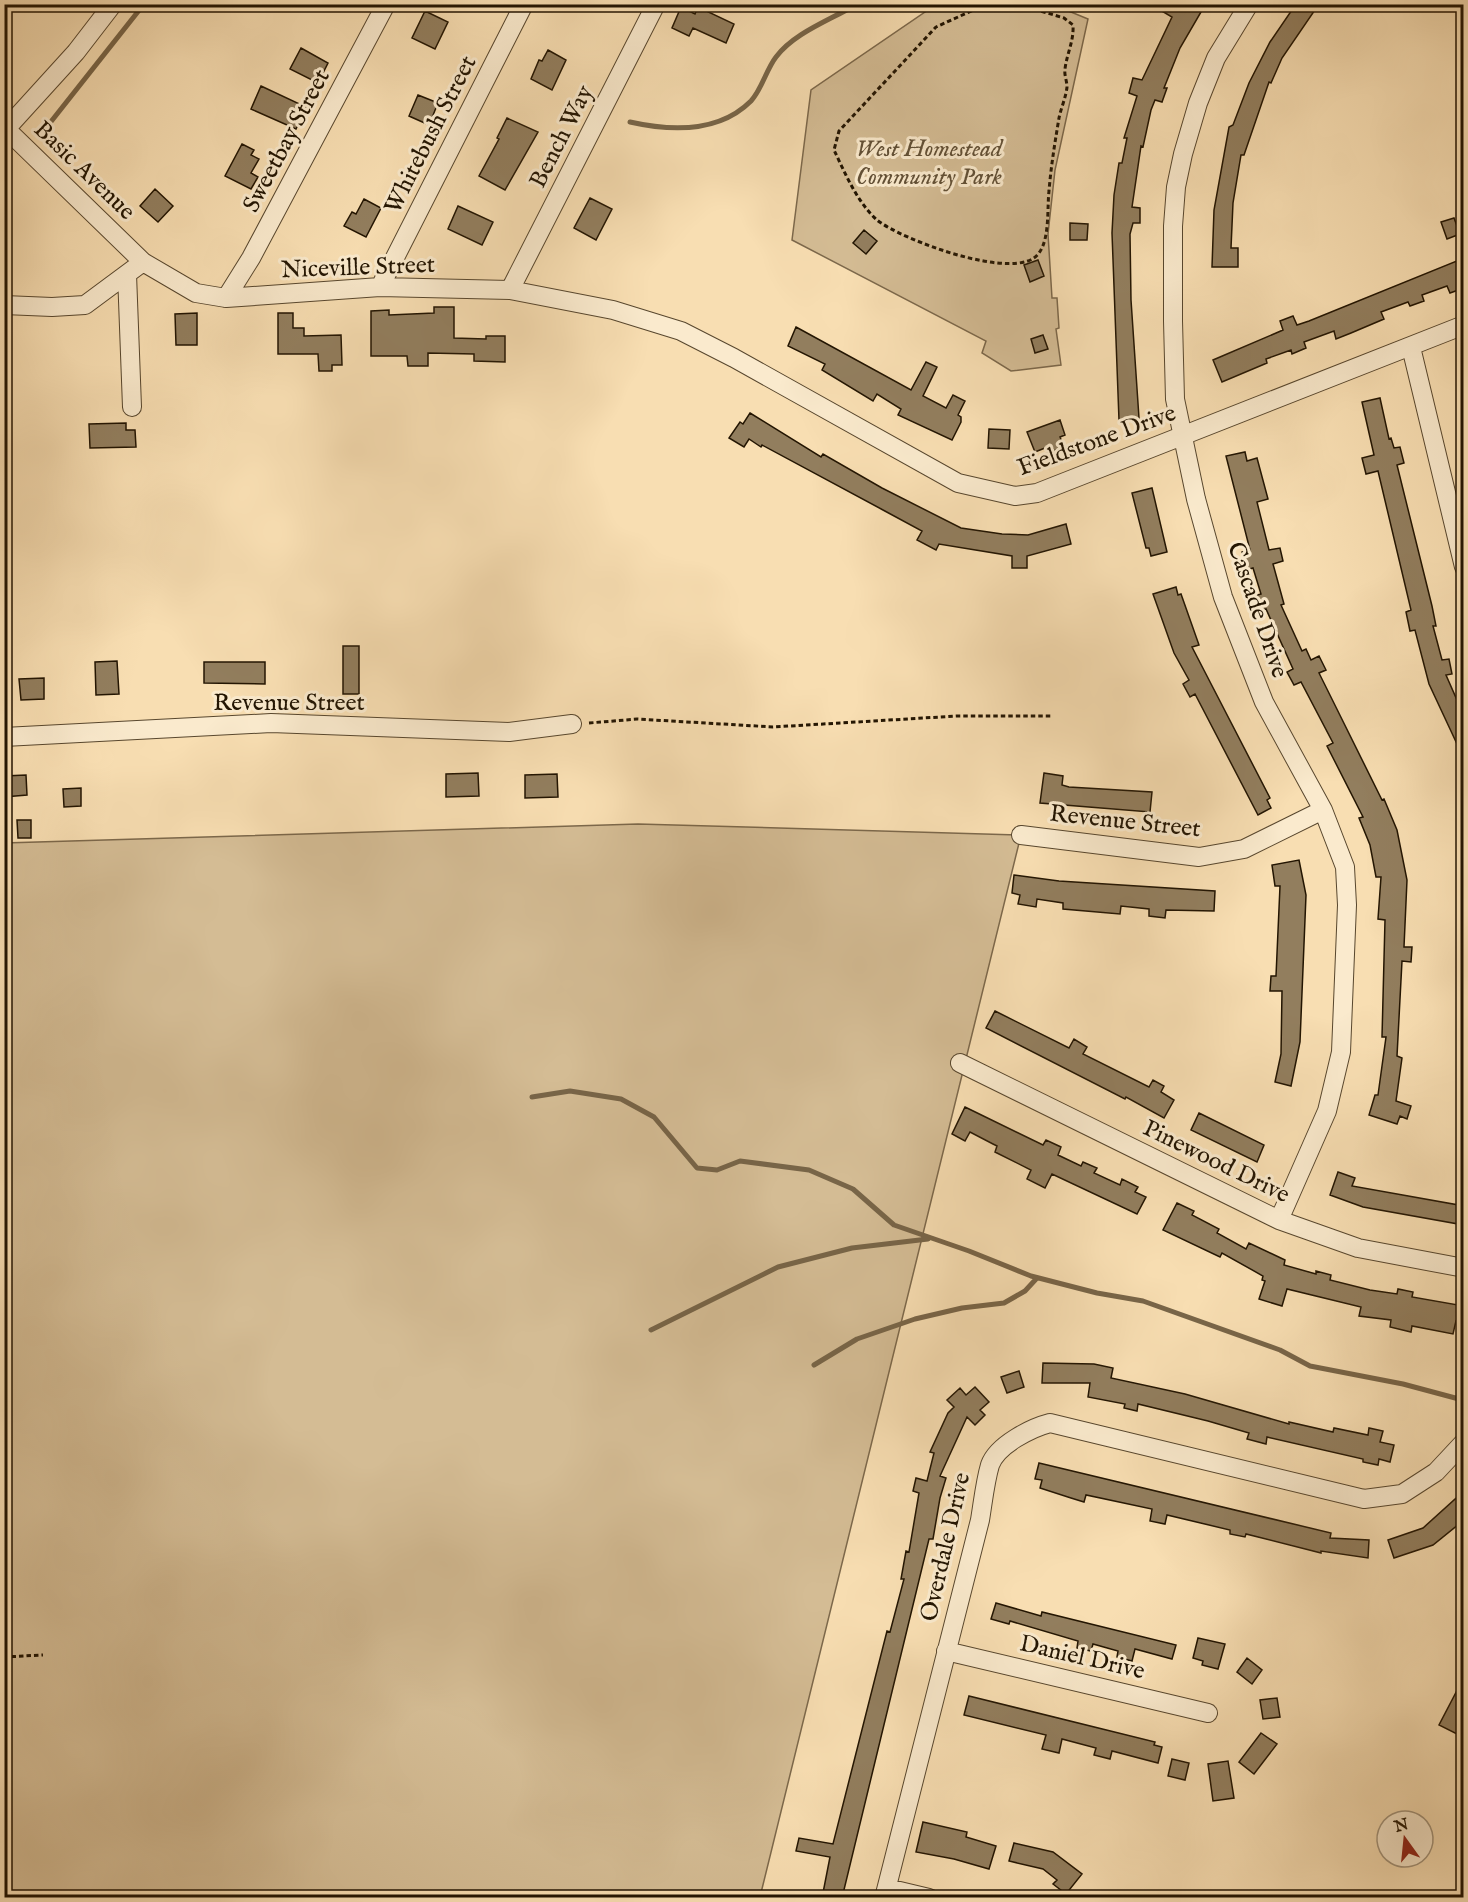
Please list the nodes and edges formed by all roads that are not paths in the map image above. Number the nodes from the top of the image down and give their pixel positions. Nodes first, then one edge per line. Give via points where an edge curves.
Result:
1 (113, 4) edge
2 (386, 4) edge
3 (524, 4) edge
4 (656, 4) edge
5 (1249, 4) edge
6 (5, 129) edge
7 (143, 262) junction
8 (127, 274) junction
9 (380, 287) junction
10 (510, 290) junction
11 (226, 298) junction
12 (4, 304) edge
13 (1464, 325) edge
14 (1411, 346) junction
15 (725, 354) joint
16 (132, 407) dead end
17 (1184, 436) junction
18 (1464, 567) edge
19 (572, 724) road end
20 (4, 737) edge
21 (1323, 810) junction
22 (1022, 835) dead end
23 (960, 1063) dead end
24 (1279, 1220) junction
25 (1464, 1268) edge
26 (1464, 1442) edge
27 (946, 1650) junction
28 (1208, 1713) dead end
29 (885, 1893) edge
30 (929, 1898) edge

1 - 6 street, Basic Avenue via 76,52
2 - 11 street, Sweetbay Street
3 - 9 street, Whitebush Street
4 - 10 street, Bench Way
5 - 17 street, Cascade Drive via 1216,58 1198,103 1176,187 1173,321 1176,399
6 - 7 street, Basic Avenue
7 - 8 street
7 - 11 street, Niceville Street via 196,293
8 - 12 street via 84,305
8 - 16 street
9 - 10 street, Niceville Street
9 - 11 street, Niceville Street
10 - 15 street, Niceville Street via 613,310 681,331
13 - 14 street, Fieldstone Drive
14 - 17 street, Fieldstone Drive
14 - 18 street
15 - 17 street, Fieldstone Drive via 958,483 1015,496 1037,493
17 - 21 street, Cascade Drive via 1209,548 1240,647 1264,702
19 - 20 street, Revenue Street via 508,732 271,723
21 - 22 street, Revenue Street via 1244,849 1199,857
21 - 24 street, Cascade Drive via 1345,867 1341,1052 1327,1111
23 - 24 street, Pinewood Drive
24 - 25 street, Pinewood Drive via 1358,1248
26 - 27 street, Overdale Drive via 1436,1472 1402,1494 1364,1499 1050,1423 1037,1426 1011,1440 991,1462
27 - 28 street, Daniel Drive
27 - 29 street, Overdale Drive
29 - 30 street

